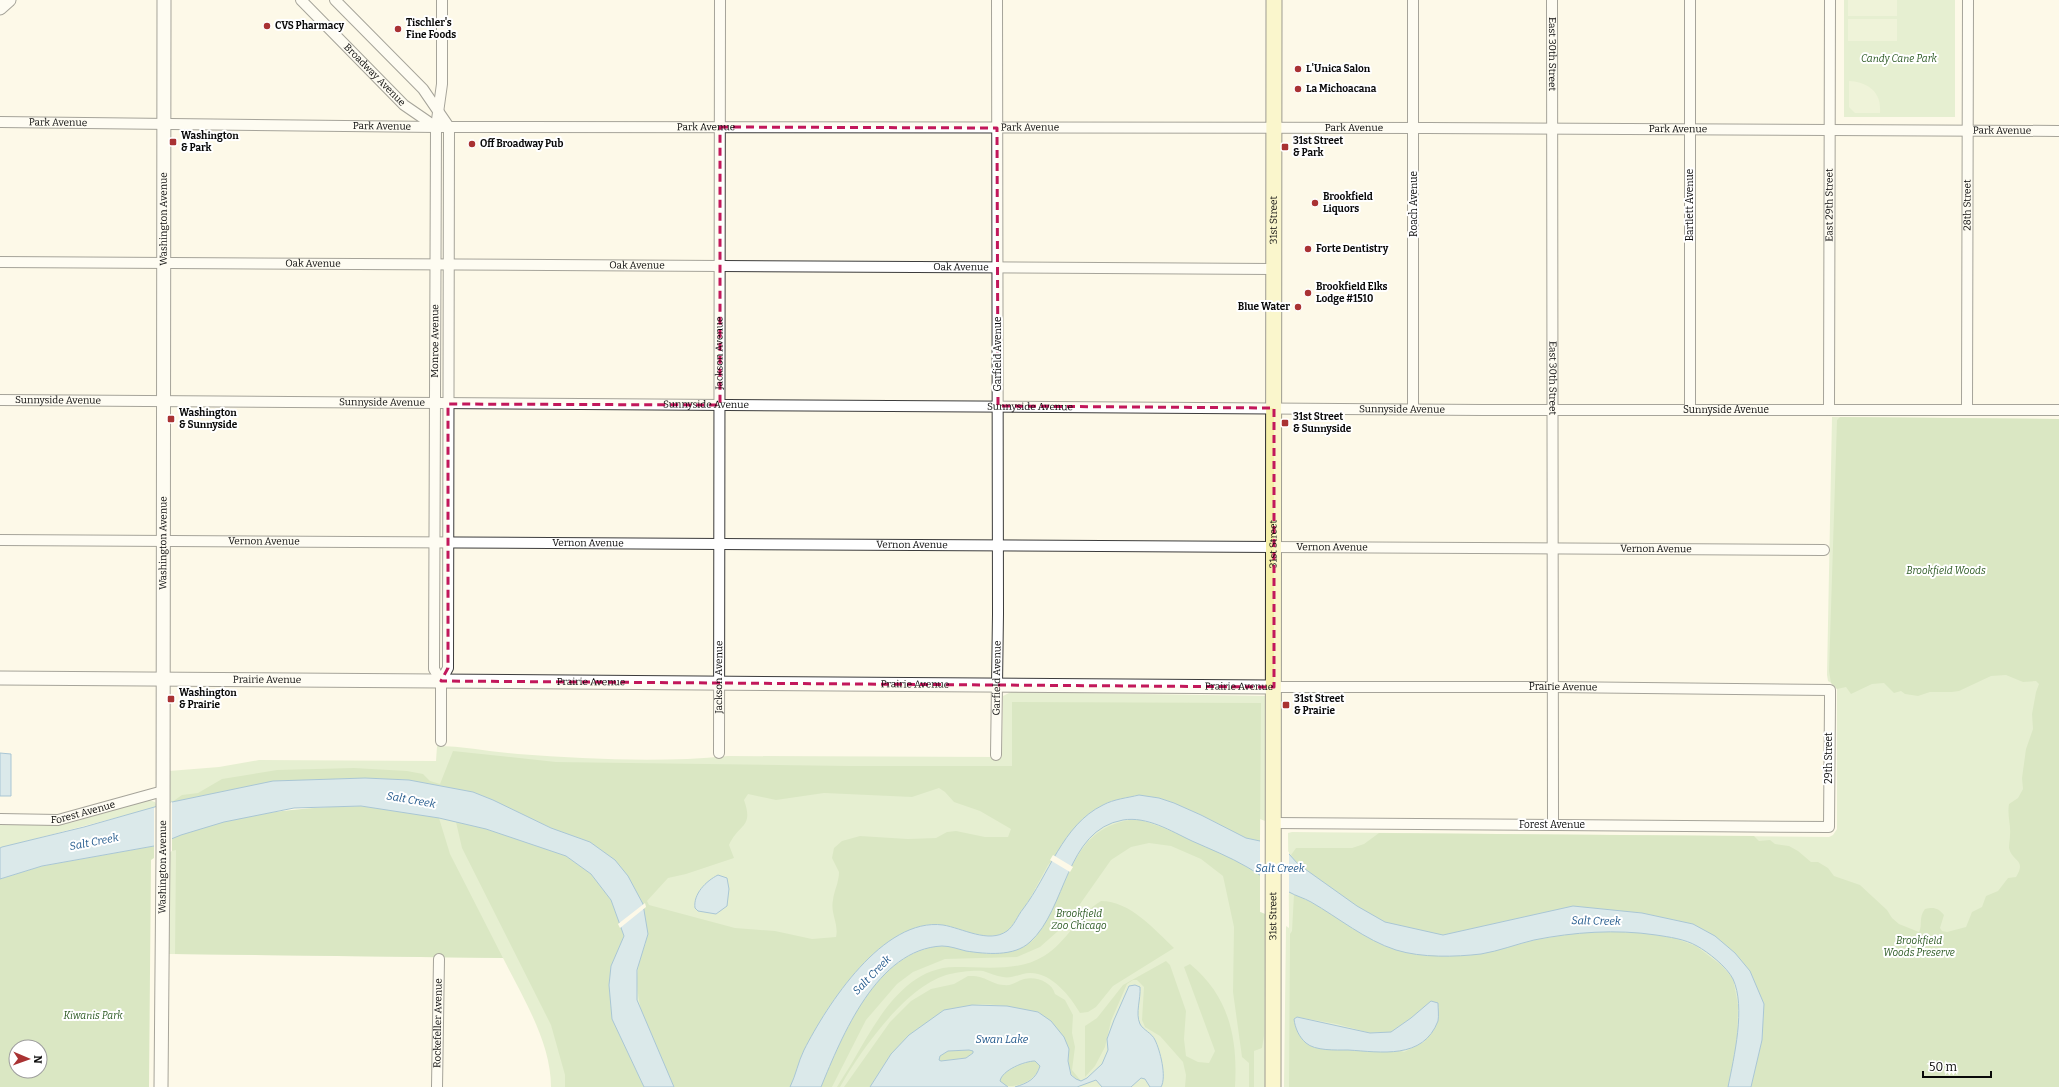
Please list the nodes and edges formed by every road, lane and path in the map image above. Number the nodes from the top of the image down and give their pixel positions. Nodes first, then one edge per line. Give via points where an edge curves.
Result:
1 (9, 0) edge
2 (164, 0) edge
3 (301, 0) edge
4 (335, 0) edge
5 (442, 0) edge
6 (720, 0) edge
7 (997, 0) edge
8 (1274, 0) edge
9 (1413, 0) edge
10 (1552, 0) edge
11 (1690, 0) edge
12 (1830, 0) edge
13 (1968, 0) edge
14 (0, 8) edge
15 (437, 109) junction
16 (0, 122) edge
17 (164, 124) junction
18 (436, 127) junction
19 (449, 127) junction
20 (720, 127) junction
21 (997, 128) junction
22 (1414, 128) junction
23 (1552, 128) junction
24 (1274, 129) junction
25 (1690, 129) junction
26 (1830, 130) junction
27 (1968, 131) junction
28 (2059, 131) edge
29 (0, 262) edge
30 (164, 262) junction
31 (436, 264) junction
32 (448, 265) junction
33 (720, 266) junction
34 (998, 267) junction
35 (1274, 269) junction
36 (0, 400) edge
37 (164, 400) junction
38 (436, 404) junction
39 (448, 404) junction
40 (720, 405) junction
41 (998, 406) junction
42 (1274, 408) junction
43 (1413, 408) junction
44 (1690, 409) junction
45 (1552, 410) junction
46 (1829, 410) junction
47 (1967, 410) junction
48 (2059, 410) edge
49 (0, 540) edge
50 (164, 541) junction
51 (434, 542) junction
52 (448, 542) junction
53 (719, 544) junction
54 (997, 545) junction
55 (1274, 547) junction
56 (1552, 548) junction
57 (1824, 550) dead end
58 (0, 678) edge
59 (164, 679) junction
60 (441, 681) junction
61 (719, 683) junction
62 (997, 684) junction
63 (1274, 687) junction
64 (1553, 687) junction
65 (1830, 690) joint
66 (441, 742) dead end
67 (719, 754) dead end
68 (996, 755) dead end
69 (163, 791) junction
70 (0, 819) edge
71 (1274, 823) junction
72 (1553, 825) junction
73 (1829, 827) joint
74 (439, 959) dead end
75 (161, 1087) edge
76 (437, 1087) edge
77 (1273, 1087) edge

1 - 14 street
2 - 17 street, Washington Avenue
3 - 18 street, Broadway Avenue via 404,105
4 - 15 street via 424,89
5 - 15 street, Monroe Avenue via 442,84
6 - 20 street, Jackson Avenue
7 - 21 street, Garfield Avenue
8 - 24 main road, 31st Street
9 - 22 street, Roach Avenue
10 - 23 street, East 30th Street
11 - 25 street, Bartlett Avenue
12 - 26 street, East 29th Street
13 - 27 street, 28th Street
15 - 18 street, Monroe Avenue
15 - 19 street
16 - 17 street, Park Avenue
17 - 18 street, Park Avenue
17 - 30 street, Washington Avenue
18 - 19 street, Park Avenue
18 - 31 street, Monroe Avenue
19 - 20 street, Park Avenue
19 - 32 street, Monroe Avenue
20 - 21 street, Park Avenue
20 - 33 street, Jackson Avenue
21 - 24 street, Park Avenue
21 - 34 street, Garfield Avenue
22 - 23 street, Park Avenue
22 - 24 street, Park Avenue
22 - 43 street, Roach Avenue
23 - 25 street, Park Avenue
23 - 45 street, East 30th Street
24 - 35 main road, 31st Street
25 - 26 street, Park Avenue
25 - 44 street, Bartlett Avenue
26 - 27 street, Park Avenue
26 - 46 street, East 29th Street
27 - 28 street, Park Avenue
27 - 47 street, 28th Street
29 - 30 street, Oak Avenue
30 - 31 street, Oak Avenue
30 - 37 street, Washington Avenue
31 - 32 street, Oak Avenue
31 - 38 street, Monroe Avenue
32 - 33 street, Oak Avenue
32 - 39 street, Monroe Avenue
33 - 34 street, Oak Avenue
33 - 40 street, Jackson Avenue
34 - 35 street, Oak Avenue
34 - 41 street, Garfield Avenue
35 - 42 main road, 31st Street
36 - 37 street, Sunnyside Avenue
37 - 38 street, Sunnyside Avenue
37 - 50 street, Washington Avenue
38 - 39 street, Sunnyside Avenue
38 - 51 street, Monroe Avenue
39 - 40 street, Sunnyside Avenue
39 - 52 street, Monroe Avenue
40 - 41 street, Sunnyside Avenue
40 - 53 street, Jackson Avenue
41 - 42 street, Sunnyside Avenue
41 - 54 street, Garfield Avenue
42 - 43 street, Sunnyside Avenue
42 - 55 main road, 31st Street
43 - 45 street, Sunnyside Avenue
44 - 45 street, Sunnyside Avenue
44 - 46 street, Sunnyside Avenue
45 - 56 street, East 30th Street
46 - 47 street, Sunnyside Avenue
47 - 48 street, Sunnyside Avenue
49 - 50 street, Vernon Avenue
50 - 51 street, Vernon Avenue
50 - 59 street, Washington Avenue
51 - 52 street, Vernon Avenue
51 - 60 street, Monroe Avenue via 434,669
52 - 53 street, Vernon Avenue
52 - 60 street, Monroe Avenue via 448,668
53 - 54 street, Vernon Avenue
53 - 61 street, Jackson Avenue
54 - 55 street, Vernon Avenue
54 - 62 street, Garfield Avenue
55 - 56 street, Vernon Avenue
55 - 63 main road, 31st Street
56 - 57 street, Vernon Avenue
56 - 64 street, East 30th Street
58 - 59 street, Prairie Avenue
59 - 60 street, Prairie Avenue
59 - 69 street, Washington Avenue
60 - 61 street, Prairie Avenue
60 - 66 street, Monroe Avenue
61 - 62 street, Prairie Avenue
61 - 67 street, Jackson Avenue
62 - 63 street, Prairie Avenue
62 - 68 street, Garfield Avenue
63 - 64 street, Prairie Avenue
63 - 71 main road, 31st Street
64 - 65 street, Prairie Avenue
64 - 72 street, East 30th Street
65 - 73 street, 29th Street
69 - 70 street, Forest Avenue via 58,820
69 - 75 street, Washington Avenue
71 - 72 street, Forest Avenue
71 - 77 main road, 31st Street
72 - 73 street, Forest Avenue
74 - 76 street, Rockefeller Avenue

